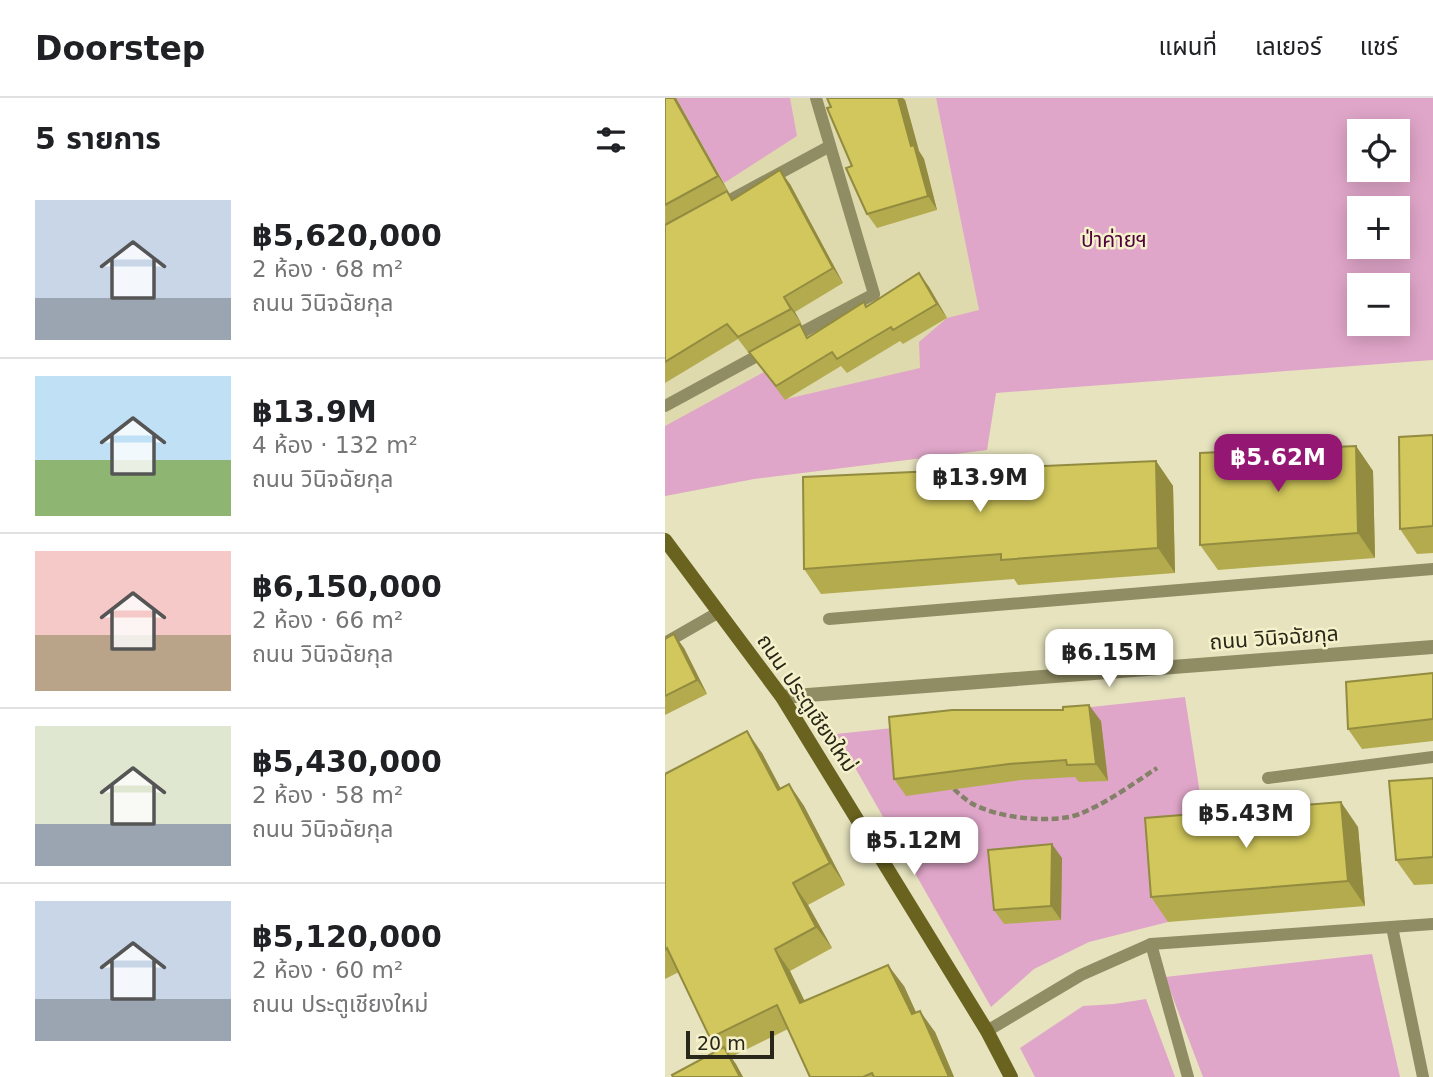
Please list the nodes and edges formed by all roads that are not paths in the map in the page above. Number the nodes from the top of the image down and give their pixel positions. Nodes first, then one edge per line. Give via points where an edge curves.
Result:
1 (816, 98) edge
2 (830, 146) junction
3 (712, 210) edge
4 (665, 406) edge
5 (665, 540) edge
6 (1433, 569) edge
7 (719, 612) junction
8 (829, 619) dead end
9 (665, 643) edge
10 (1433, 647) edge
11 (782, 697) junction
12 (1433, 757) edge
13 (1268, 778) dead end
14 (1433, 924) edge
15 (1392, 927) junction
16 (1151, 944) junction
17 (987, 1031) junction
18 (1011, 1077) edge
19 (1188, 1077) edge
20 (1423, 1077) edge

1 - 2 lane
2 - 3 lane
2 - 4 lane via 874,293
5 - 7 main road, ถนน ประตูเชียงใหม่
6 - 8 lane
7 - 9 lane
7 - 11 main road, ถนน ประตูเชียงใหม่
10 - 11 street, ถนน วินิจฉัยกุล
11 - 17 main road, ถนน ประตูเชียงใหม่
12 - 13 lane
14 - 15 lane
15 - 16 lane
15 - 20 lane
16 - 17 lane via 1081,975
16 - 19 lane
17 - 18 main road, ถนน ประตูเชียงใหม่

